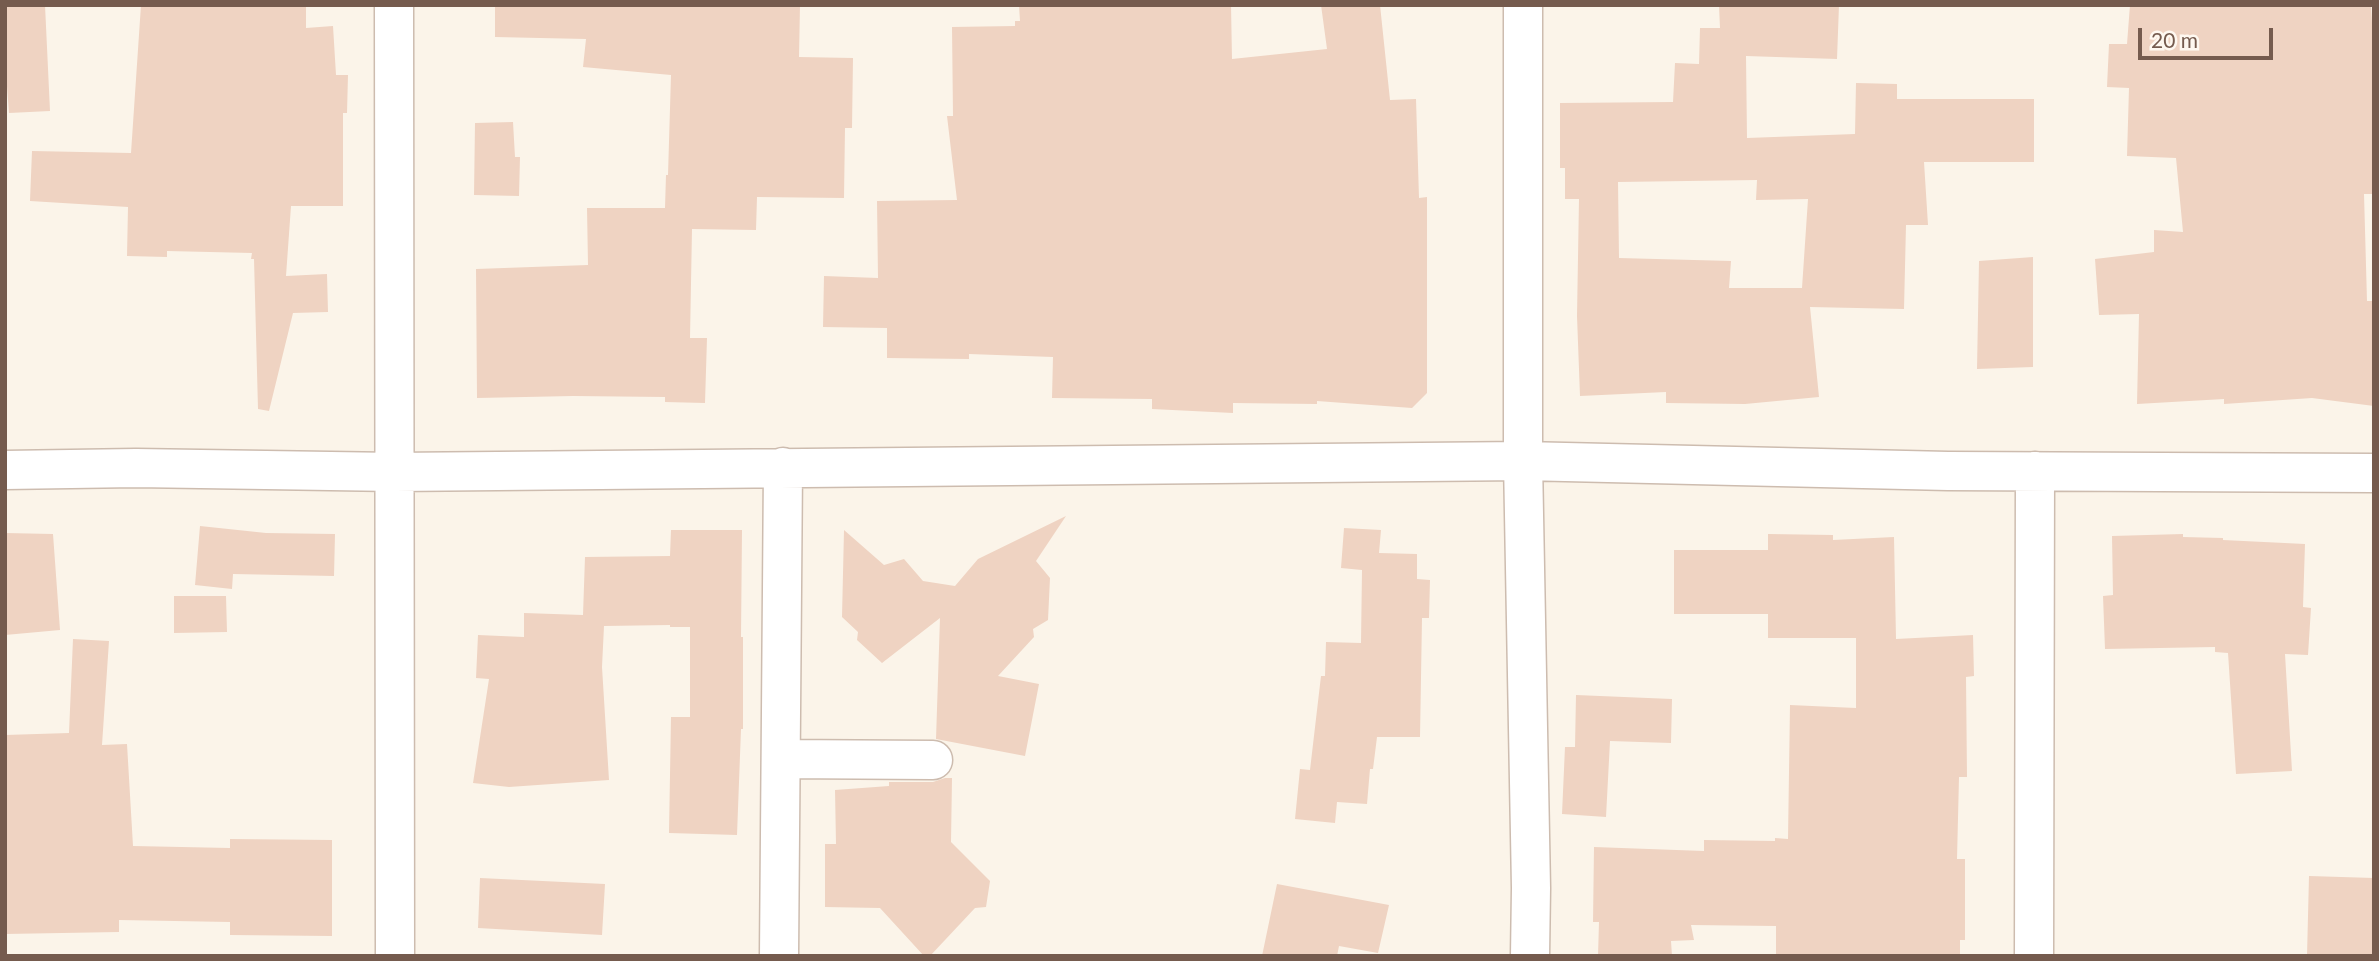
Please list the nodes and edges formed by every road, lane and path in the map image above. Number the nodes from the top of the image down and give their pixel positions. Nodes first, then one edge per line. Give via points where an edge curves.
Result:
1 (394, 5) edge
2 (1523, 5) edge
3 (1523, 461) junction
4 (783, 467) junction
5 (5, 470) edge
6 (2035, 471) junction
7 (395, 472) junction
8 (2374, 473) edge
9 (782, 759) junction
10 (933, 760) dead end
11 (395, 956) edge
12 (779, 956) edge
13 (1530, 956) edge
14 (2034, 956) edge

1 - 7 street
2 - 3 street
3 - 4 street
3 - 6 street
3 - 13 street
4 - 7 street
4 - 9 street
5 - 7 street
6 - 8 street
6 - 14 street
7 - 11 street
9 - 10 street
9 - 12 street

